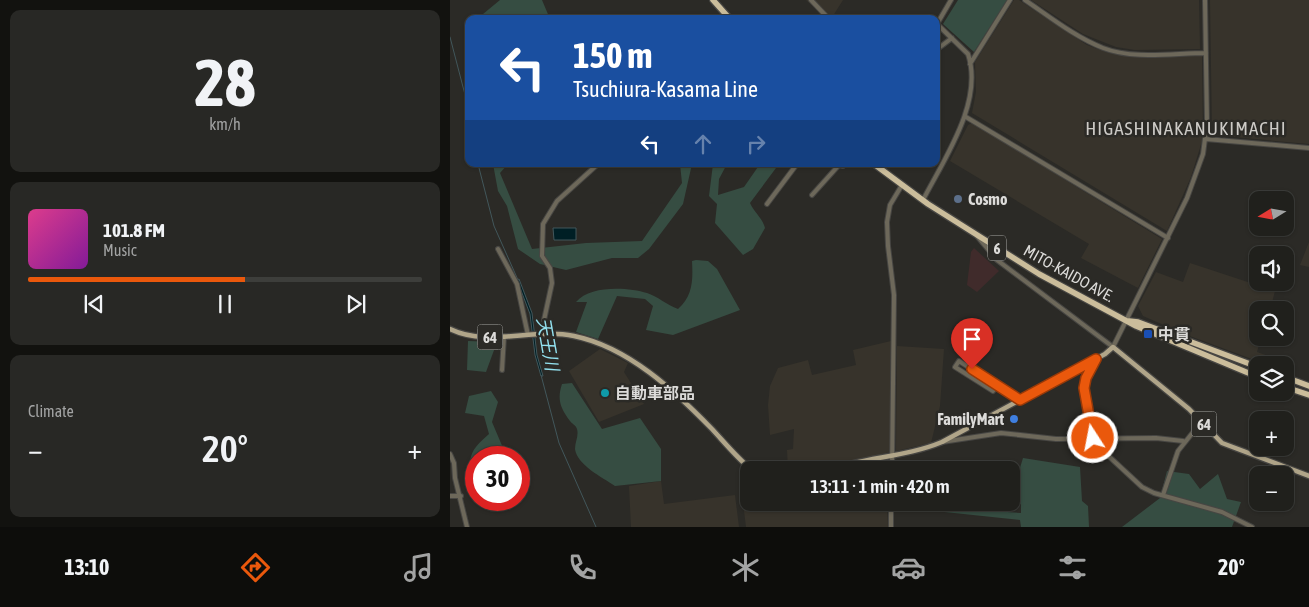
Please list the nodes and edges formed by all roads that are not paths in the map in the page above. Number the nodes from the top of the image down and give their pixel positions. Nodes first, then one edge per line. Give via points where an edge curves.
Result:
1 (713, 0) edge
2 (812, 0) edge
3 (951, 0) edge
4 (1010, 0) edge
5 (1025, 0) edge
6 (1205, 0) edge
7 (726, 15) edge
8 (825, 15) edge
9 (940, 19) edge
10 (940, 27) edge
11 (952, 38) junction
12 (940, 47) edge
13 (1206, 53) junction
14 (970, 64) junction
15 (966, 117) junction
16 (1206, 139) junction
17 (1309, 148) edge
18 (595, 167) edge
19 (795, 167) edge
20 (837, 167) edge
21 (878, 167) edge
22 (902, 184) junction
23 (812, 196) dead end
24 (923, 200) junction
25 (767, 204) dead end
26 (977, 236) junction
27 (1168, 238) junction
28 (498, 249) dead end
29 (1127, 321) junction
30 (450, 329) edge
31 (539, 334) junction
32 (529, 335) junction
33 (504, 336) junction
34 (1113, 347) junction
35 (1096, 359) junction
36 (1249, 364) edge
37 (502, 370) dead end
38 (1249, 374) edge
39 (1294, 380) edge
40 (997, 385) junction
41 (1309, 386) edge
42 (1294, 390) edge
43 (1309, 395) edge
44 (1020, 400) junction
45 (1202, 421) junction
46 (1093, 438) junction
47 (942, 442) junction
48 (1183, 442) junction
49 (450, 454) edge
50 (892, 456) junction
51 (743, 461) edge
52 (865, 461) edge
53 (892, 461) edge
54 (1309, 476) edge
55 (1163, 495) junction
56 (450, 496) edge
57 (461, 496) junction
58 (890, 511) edge
59 (468, 527) edge
60 (891, 527) edge
61 (1252, 527) edge

1 - 7 highway
2 - 8 street
3 - 9 street
4 - 14 street
5 - 13 street via 1105,49 1134,54
6 - 13 street
10 - 11 street
11 - 12 street
11 - 14 street via 968,54
13 - 16 street
14 - 15 street via 970,99
15 - 24 street
15 - 27 street
16 - 17 street
16 - 27 street via 1194,182
18 - 31 street via 557,201 543,224 542,256 550,268 552,283
19 - 25 street
20 - 23 street
21 - 22 highway, MITO-KAIDO AVE. / 6
22 - 24 highway, MITO-KAIDO AVE. / 6
22 - 50 street via 890,205 887,222 894,295
24 - 26 highway, MITO-KAIDO AVE. / 6
26 - 29 highway, MITO-KAIDO AVE. / 6
26 - 34 street via 997,260
27 - 29 street
28 - 32 street via 517,284
29 - 34 street
29 - 36 highway, MITO-KAIDO AVE. / 6 via 1138,322
29 - 38 highway, MITO-KAIDO AVE. / 6
30 - 33 main road, 64 via 476,338
31 - 32 main road, 64
31 - 51 main road, 64 via 577,336 632,360 700,417
32 - 33 main road, 64
33 - 37 street
34 - 35 main road
34 - 45 main road, 64
35 - 44 main road
35 - 46 street via 1084,388
39 - 41 highway
40 - 40 street via 959,361 955,367 993,391
40 - 44 street
42 - 43 highway
44 - 47 main road
45 - 48 street
45 - 54 main road, 64 via 1228,447
46 - 47 street via 1056,439 1001,433
46 - 48 street via 1156,438
46 - 55 street via 1142,487
47 - 50 main road
48 - 55 street
49 - 57 street
50 - 52 main road
50 - 53 street
55 - 61 street via 1222,512
56 - 57 street
57 - 59 street
58 - 60 street

